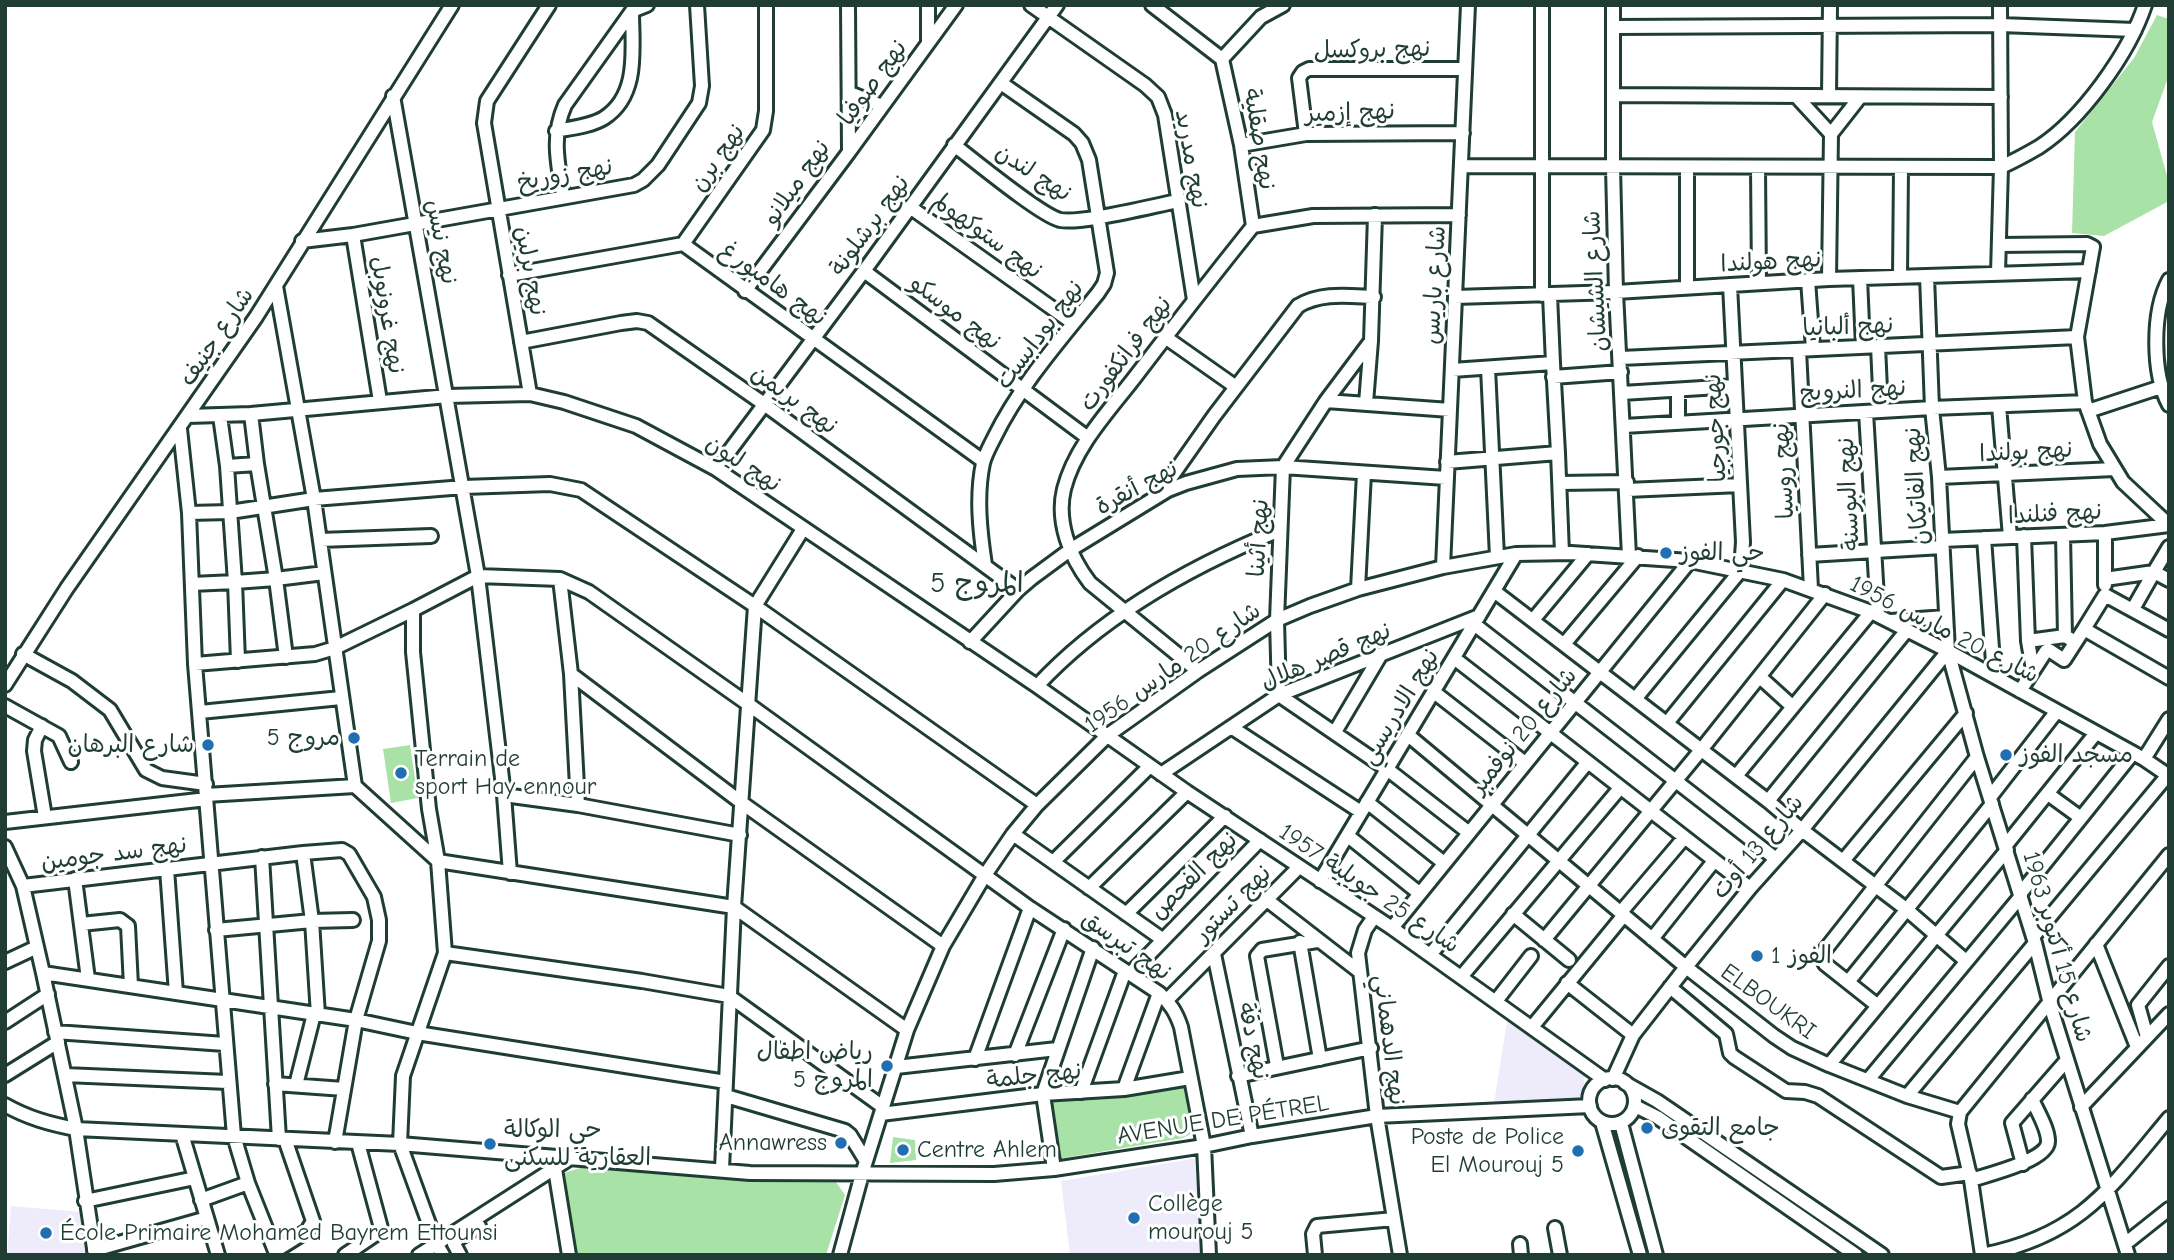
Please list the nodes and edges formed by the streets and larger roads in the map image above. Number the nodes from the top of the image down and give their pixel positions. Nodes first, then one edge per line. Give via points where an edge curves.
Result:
1 (452, 5) edge
2 (549, 5) edge
3 (647, 5) edge
4 (697, 5) edge
5 (766, 5) edge
6 (848, 5) edge
7 (928, 5) edge
8 (956, 5) edge
9 (1031, 5) edge
10 (1057, 5) edge
11 (1283, 5) edge
12 (1468, 5) edge
13 (1542, 5) edge
14 (1614, 5) edge
15 (1830, 5) edge
16 (2000, 5) edge
17 (2145, 5) edge
18 (1157, 7) edge
19 (632, 11) junction
20 (1048, 17) junction
21 (1830, 25) junction
22 (2000, 25) junction
23 (1614, 27) junction
24 (2136, 30) junction
25 (928, 44) junction
26 (1222, 59) junction
27 (1464, 69) junction
28 (1001, 83) junction
29 (850, 93) junction
30 (1614, 95) junction
31 (393, 96) junction
32 (1796, 96) junction
33 (1829, 96) junction
34 (1860, 97) junction
35 (2001, 97) junction
36 (882, 106) junction
37 (556, 131) junction
38 (1463, 133) junction
39 (1306, 134) junction
40 (1831, 134) junction
41 (954, 145) junction
42 (1241, 145) junction
43 (849, 152) junction
44 (1462, 166) junction
45 (1542, 166) junction
46 (1613, 167) junction
47 (1687, 167) junction
48 (1758, 167) junction
49 (1830, 167) junction
50 (2001, 167) junction
51 (1901, 168) junction
52 (563, 197) junction
53 (1178, 201) junction
54 (910, 207) junction
55 (498, 209) junction
56 (1376, 215) junction
57 (1459, 215) junction
58 (1099, 216) junction
59 (415, 223) junction
60 (1253, 226) junction
61 (353, 235) junction
62 (302, 241) junction
63 (683, 244) junction
64 (2000, 245) junction
65 (864, 271) junction
66 (2089, 271) junction
67 (1998, 273) junction
68 (509, 275) junction
69 (1900, 276) junction
70 (1927, 276) junction
71 (1860, 278) junction
72 (1829, 279) junction
73 (1808, 280) junction
74 (2169, 280) edge
75 (1759, 283) junction
76 (1730, 285) junction
77 (276, 286) junction
78 (1687, 288) junction
79 (745, 290) junction
80 (1616, 292) junction
81 (1546, 295) junction
82 (1374, 297) junction
83 (1455, 297) junction
84 (1194, 300) junction
85 (1073, 324) junction
86 (1165, 337) junction
87 (2077, 337) junction
88 (813, 339) junction
89 (1371, 341) junction
90 (521, 342) junction
91 (1929, 345) junction
92 (1878, 346) junction
93 (1863, 347) junction
94 (1813, 349) junction
95 (1799, 350) junction
96 (1733, 354) junction
97 (1621, 358) junction
98 (1553, 363) junction
99 (1488, 368) junction
100 (1452, 370) junction
101 (1621, 372) junction
102 (1553, 377) junction
103 (2164, 383) edge
104 (1735, 386) junction
105 (1236, 387) junction
106 (1023, 389) junction
107 (1678, 390) junction
108 (1622, 393) junction
109 (530, 394) junction
110 (448, 396) junction
111 (380, 401) junction
112 (1326, 401) junction
113 (1366, 403) junction
114 (764, 404) junction
115 (2169, 405) edge
116 (1999, 406) junction
117 (2087, 407) junction
118 (299, 408) junction
119 (1932, 408) junction
120 (1450, 410) junction
121 (1881, 411) junction
122 (1866, 412) junction
123 (251, 414) junction
124 (1802, 415) junction
125 (188, 416) junction
126 (220, 416) junction
127 (1736, 419) junction
128 (1678, 423) junction
129 (1623, 426) junction
130 (180, 429) junction
131 (1088, 438) junction
132 (1558, 453) junction
133 (1493, 458) junction
134 (983, 461) junction
135 (1447, 462) junction
136 (257, 464) junction
137 (227, 467) junction
138 (1283, 467) junction
139 (716, 469) junction
140 (2115, 469) junction
141 (1364, 473) junction
142 (2006, 474) junction
143 (1939, 477) junction
144 (1446, 478) junction
145 (1560, 484) junction
146 (1740, 485) junction
147 (1627, 486) junction
148 (464, 487) junction
149 (1158, 496) junction
150 (314, 499) junction
151 (263, 509) junction
152 (230, 512) junction
153 (189, 513) junction
154 (2169, 525) edge
155 (803, 529) junction
156 (1280, 530) junction
157 (2105, 533) junction
158 (2063, 535) junction
159 (431, 536) dead end
160 (980, 536) junction
161 (2024, 536) junction
162 (2010, 537) junction
163 (1984, 538) junction
164 (320, 540) junction
165 (1942, 543) junction
166 (2169, 547) edge
167 (963, 548) junction
168 (1070, 550) junction
169 (1873, 551) junction
170 (1562, 553) junction
171 (1516, 554) junction
172 (1588, 554) junction
173 (1809, 555) junction
174 (1634, 556) junction
175 (1497, 557) junction
176 (1690, 561) junction
177 (985, 565) junction
178 (1443, 567) junction
179 (1741, 570) junction
180 (2154, 572) junction
181 (324, 573) junction
182 (478, 576) junction
183 (276, 579) junction
184 (560, 579) junction
185 (2105, 579) junction
186 (1783, 580) junction
187 (2169, 580) edge
188 (235, 582) junction
189 (192, 584) junction
190 (1358, 589) junction
191 (1811, 589) junction
192 (1018, 590) junction
193 (1494, 591) junction
194 (1825, 594) junction
195 (2105, 595) junction
196 (755, 606) junction
197 (2133, 609) junction
198 (413, 610) junction
199 (1124, 612) junction
200 (1879, 616) junction
201 (1946, 617) junction
202 (1276, 620) junction
203 (1476, 620) junction
204 (1533, 620) junction
205 (2084, 629) junction
206 (1907, 630) junction
207 (2169, 630) edge
208 (2070, 639) junction
209 (970, 642) junction
210 (2028, 642) junction
211 (1564, 643) junction
212 (335, 648) junction
213 (1948, 651) junction
214 (23, 654) junction
215 (1380, 656) junction
216 (286, 657) junction
217 (1454, 658) junction
218 (238, 661) junction
219 (195, 664) junction
220 (1600, 670) junction
221 (2033, 670) junction
222 (1198, 671) junction
223 (570, 674) junction
224 (1993, 676) junction
225 (1760, 677) junction
226 (2169, 678) edge
227 (5, 685) edge
228 (1037, 686) junction
229 (2020, 691) junction
230 (1434, 692) junction
231 (1279, 695) junction
232 (341, 698) junction
233 (1636, 698) junction
234 (748, 704) junction
235 (1574, 704) junction
236 (5, 706) edge
237 (1793, 707) junction
238 (2057, 711) junction
239 (200, 712) junction
240 (1966, 713) junction
241 (2169, 719) edge
242 (1667, 723) junction
243 (42, 726) junction
244 (1231, 727) junction
245 (1335, 732) junction
246 (2096, 733) junction
247 (1549, 734) junction
248 (1108, 735) junction
249 (1408, 735) junction
250 (1701, 750) junction
251 (2138, 756) junction
252 (1977, 757) junction
253 (71, 762) dead end
254 (1525, 763) junction
255 (1587, 763) junction
256 (1150, 766) junction
257 (1387, 769) junction
258 (1161, 774) junction
259 (1736, 776) junction
260 (2168, 776) edge
261 (1674, 781) junction
262 (355, 786) junction
263 (1620, 788) junction
264 (206, 792) junction
265 (1187, 792) junction
266 (2048, 794) junction
267 (504, 795) junction
268 (1992, 800) junction
269 (1768, 801) junction
270 (742, 803) junction
271 (1492, 803) junction
272 (1037, 805) junction
273 (578, 806) junction
274 (1364, 807) junction
275 (1649, 811) junction
276 (1225, 816) junction
277 (45, 817) junction
278 (2081, 818) junction
279 (5, 822) edge
280 (1802, 830) junction
281 (1468, 832) junction
282 (1527, 833) junction
283 (1013, 834) junction
284 (740, 835) junction
285 (1348, 836) junction
286 (1684, 838) junction
287 (1260, 840) junction
288 (5, 848) edge
289 (2006, 848) junction
290 (303, 853) junction
291 (2168, 857) edge
292 (262, 858) junction
293 (1559, 859) junction
294 (1776, 859) junction
295 (438, 861) junction
296 (1714, 861) junction
297 (1053, 862) junction
298 (1843, 862) junction
299 (211, 863) junction
300 (1444, 863) junction
301 (1299, 867) junction
302 (167, 869) junction
303 (510, 873) junction
304 (985, 874) junction
305 (75, 879) junction
306 (1320, 881) junction
307 (1589, 885) junction
308 (1874, 885) junction
309 (23, 886) junction
310 (1089, 888) junction
311 (1750, 888) junction
312 (1419, 893) junction
313 (2020, 895) junction
314 (1267, 900) junction
315 (734, 907) junction
316 (1030, 908) junction
317 (1906, 909) junction
318 (1622, 913) junction
319 (1126, 914) junction
320 (1513, 914) junction
321 (1374, 916) junction
322 (353, 920) dead end
323 (312, 921) junction
324 (80, 924) junction
325 (265, 925) junction
326 (1392, 928) junction
327 (1064, 929) junction
328 (216, 930) junction
329 (1937, 937) junction
330 (1162, 939) junction
331 (1652, 939) junction
332 (1544, 940) junction
333 (2034, 940) junction
334 (1317, 941) junction
335 (1300, 942) junction
336 (2096, 944) junction
337 (943, 946) junction
338 (37, 947) junction
339 (1093, 948) junction
340 (445, 953) junction
341 (1214, 954) junction
342 (1430, 955) junction
343 (1531, 956) dead end
344 (1569, 960) dead end
345 (1966, 961) junction
346 (5, 962) edge
347 (2169, 966) edge
348 (1686, 967) junction
349 (1127, 972) junction
350 (1360, 972) junction
351 (43, 973) junction
352 (1461, 977) junction
353 (88, 979) junction
354 (1848, 982) junction
355 (1567, 983) junction
356 (131, 986) junction
357 (1670, 987) junction
358 (176, 993) junction
359 (48, 994) junction
360 (729, 996) junction
361 (1163, 997) junction
362 (222, 1000) junction
363 (1496, 1001) junction
364 (2050, 1001) junction
365 (1878, 1006) junction
366 (272, 1008) junction
367 (316, 1014) junction
368 (2169, 1014) edge
369 (356, 1020) junction
370 (5, 1022) edge
371 (1532, 1027) junction
372 (907, 1030) junction
373 (417, 1033) junction
374 (1633, 1035) junction
375 (56, 1037) junction
376 (2147, 1037) junction
377 (225, 1044) junction
378 (2137, 1047) junction
379 (1371, 1048) junction
380 (1057, 1049) junction
381 (1015, 1055) junction
382 (975, 1059) junction
383 (1320, 1059) junction
384 (2067, 1060) junction
385 (1829, 1065) junction
386 (1277, 1066) junction
387 (896, 1067) junction
388 (5, 1074) edge
389 (65, 1075) junction
390 (1238, 1076) junction
391 (1190, 1078) junction
392 (1614, 1080) junction
393 (1868, 1080) junction
394 (228, 1082) junction
395 (726, 1082) junction
396 (275, 1084) junction
397 (296, 1085) junction
398 (344, 1089) junction
399 (1124, 1089) junction
400 (1081, 1092) junction
401 (1043, 1094) junction
402 (726, 1096) junction
403 (1907, 1096) junction
404 (2032, 1099) junction
405 (5, 1105) edge
406 (1590, 1106) junction
407 (1635, 1106) junction
408 (2081, 1107) junction
409 (882, 1111) junction
410 (1960, 1112) junction
411 (1377, 1116) junction
412 (2169, 1118) edge
413 (1602, 1122) junction
414 (1621, 1123) junction
415 (76, 1129) junction
416 (182, 1135) junction
417 (234, 1136) junction
418 (1252, 1136) junction
419 (282, 1139) junction
420 (335, 1142) junction
421 (358, 1143) junction
422 (400, 1144) junction
423 (1204, 1146) junction
424 (572, 1157) junction
425 (2023, 1164) junction
426 (864, 1168) junction
427 (722, 1169) junction
428 (1054, 1169) junction
429 (556, 1173) junction
430 (1971, 1177) junction
431 (195, 1178) junction
432 (248, 1182) junction
433 (2109, 1190) junction
434 (201, 1199) junction
435 (85, 1201) junction
436 (2169, 1209) edge
437 (207, 1218) junction
438 (1394, 1219) junction
439 (1555, 1228) dead end
440 (436, 1243) junction
441 (2126, 1249) edge
442 (95, 1252) edge
443 (276, 1253) edge
444 (218, 1255) edge
445 (261, 1255) edge
446 (345, 1255) edge
447 (419, 1255) edge
448 (443, 1255) edge
449 (460, 1255) edge
450 (569, 1255) edge
451 (840, 1255) edge
452 (1209, 1255) edge
453 (1315, 1255) edge
454 (1400, 1255) edge
455 (1560, 1255) edge
456 (1640, 1255) edge
457 (1656, 1255) edge
458 (1856, 1255) edge
459 (1882, 1255) edge
460 (1982, 1255) edge

1 - 31 street, شارع جنيف
2 - 55 street, نهج برلين via 487,101 484,122
3 - 19 street
4 - 52 street, نهج زوريخ via 699,103 658,165 634,185
5 - 63 street, نهج برن via 763,130
6 - 29 street, نهج ميلانو
7 - 25 street
8 - 25 street, نهج صوفيا
9 - 20 street, نهج مدريد
10 - 20 street, نهج برشلونة
11 - 26 street via 1261,17
12 - 27 street, شارع باريس
13 - 45 street
14 - 23 street, شارع الشيشان
15 - 21 street
16 - 22 street
17 - 24 street
18 - 26 street
19 - 37 street via 565,105
19 - 37 street via 632,72 625,93 604,118
20 - 28 street, نهج برشلونة
20 - 53 street, نهج مدريد via 1158,97
21 - 22 street
21 - 23 street
21 - 33 street
22 - 24 street
22 - 35 street
23 - 30 street, شارع الشيشان
24 - 50 street via 2101,84 2071,117 2041,145
25 - 36 street, نهج صوفيا
26 - 42 street, نهج صقلية
27 - 38 street, شارع باريس
27 - 39 street, نهج بروكسل via 1309,69 1299,78
28 - 41 street, نهج برشلونة
28 - 58 street, نهج بودابست via 1082,143
29 - 36 street
29 - 43 street, نهج ميلانو
30 - 32 street
30 - 46 street, شارع الشيشان
31 - 59 street, نهج نيس
31 - 62 street, شارع جنيف
32 - 33 street
32 - 40 street
33 - 34 street
34 - 35 street
34 - 40 street
35 - 50 street
36 - 43 street, نهج صوفيا
37 - 52 street
38 - 39 street, نهج إزمير
38 - 44 street, شارع باريس
39 - 42 street, نهج إزمير
40 - 49 street
41 - 54 street, نهج برشلونة
41 - 58 street, نهج لندن via 1057,219
42 - 60 street, نهج صقلية
43 - 79 street, نهج ميلانو
44 - 45 street
44 - 57 street, شارع باريس
45 - 46 street
45 - 81 street
46 - 47 street
46 - 80 street, شارع الشيشان
47 - 48 street
47 - 78 street
48 - 49 street
48 - 75 street
49 - 51 street
49 - 72 street
50 - 51 street
50 - 64 street
51 - 69 street
52 - 55 street, نهج زوريخ
53 - 58 street, نهج لندن
53 - 84 street, نهج مدريد
54 - 65 street, نهج برشلونة
54 - 85 street, نهج ستوكهولم
55 - 59 street, نهج زوريخ
55 - 68 street, نهج برلين
56 - 57 street
56 - 60 street via 1313,216
56 - 82 street
57 - 83 street, شارع باريس
58 - 85 street, نهج بودابست via 1106,278
59 - 61 street, نهج زوريخ
59 - 110 street, نهج نيس
60 - 84 street, نهج فرانكفورت
61 - 62 street, نهج زوريخ
61 - 111 street, نهج غرونوبل
62 - 77 street, شارع جنيف
63 - 68 street, نهج هامبورغ
63 - 79 street, نهج هامبورغ
64 - 66 street via 2090,244
64 - 67 street
65 - 88 street, نهج برشلونة
65 - 106 street, نهج موسكو
66 - 67 street, نهج هولندا
66 - 87 street
67 - 70 street, نهج هولندا
68 - 90 street, نهج برلين
69 - 70 street, نهج هولندا
69 - 71 street, نهج هولندا
70 - 91 street, نهج الفاتيكان
71 - 72 street, نهج هولندا
71 - 93 street
72 - 73 street, نهج هولندا
73 - 75 street, نهج هولندا
73 - 94 street
74 - 103 street via 2157,324 2157,354
75 - 76 street, نهج هولندا
76 - 78 street, نهج هولندا
76 - 96 street, نهج جورجيا
77 - 118 street
77 - 125 street, شارع جنيف
78 - 80 street, نهج هولندا
79 - 88 street, نهج هامبورغ
80 - 81 street, نهج هولندا
80 - 97 street, شارع الشيشان
81 - 83 street, نهج هولندا
81 - 98 street
82 - 89 street
82 - 105 street via 1322,297 1298,306
83 - 100 street, شارع باريس
84 - 86 street, نهج فرانكفورت
85 - 106 street, نهج بودابست
86 - 105 street
86 - 131 street, نهج فرانكفورت
87 - 91 street, نهج ألبانيا
87 - 117 street
88 - 114 street, نهج برشلونة
88 - 134 street, نهج هامبورغ
89 - 112 street
89 - 113 street
90 - 109 street, نهج برلين
90 - 114 street, نهج بريمن via 642,321
91 - 92 street, نهج ألبانيا
91 - 119 street, نهج الفاتيكان
92 - 93 street, نهج ألبانيا
92 - 121 street
93 - 94 street, نهج ألبانيا
94 - 95 street, نهج ألبانيا
95 - 96 street, نهج ألبانيا
95 - 124 street, نهج روسيا
96 - 97 street, نهج ألبانيا
96 - 104 street, نهج جورجيا
97 - 101 street, شارع الشيشان
98 - 99 street
98 - 102 street
99 - 100 street
99 - 133 street
100 - 120 street, شارع باريس
101 - 102 street
101 - 108 street, شارع الشيشان
102 - 132 street
103 - 115 street
103 - 117 street, نهج النرويج
104 - 107 street
104 - 127 street, نهج جورجيا
105 - 149 street
106 - 131 street, نهج موسكو
106 - 134 street, نهج بودابست
107 - 108 street
107 - 128 street
108 - 129 street, شارع الشيشان
109 - 110 street, نهج ليون
109 - 139 street, نهج ليون via 636,426
110 - 111 street, نهج ليون
110 - 148 street, نهج نيس
111 - 118 street, نهج ليون
112 - 113 street
112 - 138 street
113 - 120 street
114 - 139 street, نهج برشلونة
114 - 167 street, نهج بريمن
116 - 117 street, نهج النرويج
116 - 119 street, نهج النرويج
116 - 142 street
117 - 140 street
118 - 123 street, نهج ليون
118 - 150 street
119 - 121 street, نهج النرويج
119 - 143 street, نهج الفاتيكان
120 - 135 street, شارع باريس
121 - 122 street, نهج النرويج
122 - 124 street, نهج النرويج
122 - 169 street, نهج البوسنة
123 - 126 street, نهج ليون
123 - 136 street
124 - 127 street, نهج النرويج
124 - 173 street, نهج روسيا
125 - 126 street, نهج ليون
125 - 130 street, شارع جنيف
126 - 137 street
127 - 128 street, نهج النرويج
127 - 146 street, نهج جورجيا
128 - 129 street, نهج النرويج
129 - 147 street, شارع الشيشان
130 - 153 street
130 - 214 street, شارع جنيف
131 - 168 street, نهج فرانكفورت via 1064,489 1062,513
132 - 133 street
132 - 145 street
133 - 135 street
133 - 175 street
134 - 160 street, نهج بودابست
135 - 144 street, شارع باريس
136 - 137 street
136 - 151 street
137 - 152 street
138 - 141 street, نهج أنقرة
138 - 149 street, نهج أنقرة via 1237,469 1186,482
138 - 156 street, نهج أثينا
139 - 155 street, نهج ليون
140 - 142 street, نهج بولندا
140 - 154 street
141 - 144 street, نهج أنقرة
141 - 190 street
142 - 143 street, نهج بولندا
142 - 162 street
143 - 165 street, نهج الفاتيكان
144 - 178 street, شارع باريس
145 - 147 street
145 - 170 street
146 - 147 street
146 - 179 street, نهج جورجيا
147 - 174 street, شارع الشيشان
148 - 150 street
148 - 182 street, نهج نيس
148 - 196 street via 550,484 581,490
149 - 168 street, نهج أنقرة
150 - 151 street
150 - 164 street
151 - 152 street
151 - 183 street
152 - 153 street
152 - 188 street
153 - 189 street
154 - 157 street, نهج فنلندا
155 - 196 street
155 - 209 street, نهج ليون
156 - 199 street via 1196,567
156 - 202 street, نهج أثينا
157 - 158 street, نهج فنلندا
157 - 185 street
158 - 161 street, نهج فنلندا
158 - 208 street
159 - 164 street
160 - 167 street
160 - 177 street, نهج بودابست
161 - 162 street, نهج فنلندا
161 - 210 street
162 - 163 street, نهج فنلندا
163 - 165 street, نهج فنلندا
163 - 224 street
164 - 181 street
165 - 169 street, نهج فنلندا
165 - 201 street, نهج الفاتيكان
166 - 180 street
167 - 177 street, نهج بريمن
168 - 192 street, نهج أنقرة
168 - 199 street, نهج فرانكفورت via 1090,583
169 - 173 street, نهج فنلندا
169 - 200 street, نهج البوسنة
170 - 171 street, شارع 20 مارس 1956
170 - 172 street, شارع 20 مارس 1956
171 - 175 street, شارع 20 مارس 1956
171 - 193 street, نهج الادريسي
172 - 174 street, شارع 20 مارس 1956
172 - 204 street
173 - 191 street, نهج روسيا
174 - 176 street, شارع 20 مارس 1956
174 - 211 street
175 - 178 street, شارع 20 مارس 1956
176 - 179 street, شارع 20 مارس 1956
176 - 220 street, شارع 20 نوفمبر
177 - 192 street, نهج بريمن
178 - 190 street, شارع 20 مارس 1956
179 - 186 street, شارع 20 مارس 1956
179 - 233 street
180 - 185 street
180 - 187 street
180 - 197 street
181 - 183 street
181 - 212 street
182 - 184 street
182 - 198 street
182 - 267 street, نهج نيس
183 - 188 street
183 - 216 street
184 - 223 street
184 - 234 street, نهج تبرسق via 589,592
185 - 195 street
186 - 191 street, شارع 20 مارس 1956
186 - 242 street
188 - 189 street
188 - 218 street
189 - 219 street
190 - 202 street, شارع 20 مارس 1956
191 - 194 street, شارع 20 مارس 1956
192 - 209 street, نهج أنقرة
193 - 203 street, نهج الادريسي
193 - 204 street
194 - 200 street, شارع 20 مارس 1956
194 - 225 street
195 - 197 street
195 - 205 street
196 - 234 street
196 - 272 street
197 - 207 street
198 - 212 street
198 - 295 street via 412,652
199 - 222 street, نهج فرانكفورت
199 - 228 street
200 - 201 street
200 - 206 street, شارع 20 مارس 1956
200 - 237 street
201 - 213 street, نهج الفاتيكان
202 - 222 street, شارع 20 مارس 1956
202 - 231 street, نهج أثينا
203 - 215 street, نهج قصر هلال
203 - 217 street, نهج الادريسي
203 - 235 street
204 - 211 street
205 - 208 street
205 - 226 street
206 - 213 street, شارع 20 مارس 1956
206 - 269 street
208 - 210 street
208 - 221 street via 2064,660 2048,650
209 - 228 street, نهج ليون
210 - 221 street
211 - 220 street
212 - 216 street
212 - 232 street
213 - 224 street, شارع 20 مارس 1956
213 - 240 street, شارع 15 أكتوبر 1963
213 - 280 street, شارع 13 أوت
214 - 227 street, شارع جنيف
214 - 264 street via 72,681 110,710 146,770
215 - 231 street, نهج قصر هلال
215 - 245 street
216 - 218 street
217 - 230 street, نهج الادريسي
217 - 247 street
218 - 219 street
219 - 239 street
220 - 233 street
220 - 235 street, شارع 20 نوفمبر
221 - 229 street
222 - 248 street, شارع 20 مارس 1956
223 - 270 street
223 - 273 street
224 - 229 street, شارع 20 مارس 1956
225 - 237 street
225 - 250 street
228 - 248 street, نهج ليون
229 - 238 street, شارع 20 مارس 1956
230 - 249 street, نهج الادريسي
230 - 254 street
231 - 244 street, نهج قصر هلال
231 - 245 street
232 - 239 street
232 - 262 street
233 - 242 street
234 - 270 street
234 - 304 street, نهج تبرسق
235 - 247 street, شارع 20 نوفمبر
235 - 261 street
236 - 243 street
237 - 259 street
238 - 246 street, شارع 20 مارس 1956
238 - 268 street
239 - 264 street
240 - 252 street, شارع 15 أكتوبر 1963
240 - 298 street
241 - 251 street
242 - 250 street
243 - 253 street via 62,741
243 - 277 street via 34,751
244 - 258 street, نهج قصر هلال
244 - 274 street
245 - 257 street
246 - 251 street, شارع 20 مارس 1956
246 - 266 street
247 - 254 street, شارع 20 نوفمبر
247 - 255 street
248 - 256 street, شارع 25 جويلية 1957
248 - 272 street, شارع 20 مارس 1956
249 - 257 street, نهج الادريسي
249 - 271 street, ELBOUKRI
250 - 259 street
250 - 261 street
251 - 260 street, شارع 20 مارس 1956
251 - 278 street
252 - 268 street, شارع 15 أكتوبر 1963
252 - 308 street
254 - 271 street, شارع 20 نوفمبر
255 - 263 street
255 - 282 street
256 - 258 street, شارع 25 جويلية 1957
256 - 297 street
257 - 274 street, نهج الادريسي
257 - 281 street
258 - 265 street, شارع 25 جويلية 1957
259 - 269 street
260 - 333 street
261 - 275 street
261 - 294 street
262 - 264 street
262 - 295 street
263 - 275 street
263 - 293 street
264 - 277 street
264 - 299 street
265 - 276 street, شارع 25 جويلية 1957
265 - 310 street
266 - 278 street
266 - 289 street
267 - 273 street
267 - 303 street, نهج نيس
268 - 289 street, شارع 15 أكتوبر 1963
268 - 317 street
269 - 280 street
270 - 284 street
270 - 337 street
271 - 281 street, شارع 20 نوفمبر
271 - 282 street, ELBOUKRI
272 - 283 street, شارع 20 مارس 1956
273 - 284 street
274 - 285 street, نهج الادريسي
274 - 300 street
275 - 286 street
275 - 307 street
276 - 287 street, شارع 25 جويلية 1957
276 - 319 street
277 - 279 street
278 - 313 street
280 - 294 street, شارع 13 أوت
280 - 298 street
281 - 300 street, شارع 20 نوفمبر
282 - 293 street, ELBOUKRI
282 - 342 street
283 - 297 street
283 - 304 street, شارع 20 مارس 1956
284 - 315 street
285 - 306 street, نهج الادريسي
285 - 312 street
286 - 296 street
286 - 318 street
287 - 301 street, شارع 25 جويلية 1957
287 - 330 street, نهج الفحص
288 - 309 street
289 - 313 street, شارع 15 أكتوبر 1963
289 - 329 street
290 - 292 street, نهج سد جومين
290 - 323 street
290 - 369 street, نهج سد جومين via 345,852 374,897 379,941
291 - 336 street
292 - 299 street, نهج سد جومين
292 - 325 street
293 - 307 street, ELBOUKRI
293 - 320 street
294 - 311 street, شارع 13 أوت
295 - 303 street
295 - 340 street
296 - 311 street
296 - 331 street
297 - 310 street
298 - 308 street
299 - 302 street, نهج سد جومين
299 - 328 street
300 - 312 street, شارع 20 نوفمبر
301 - 306 street, شارع 25 جويلية 1957
301 - 314 street, نهج تستور
302 - 305 street, نهج سد جومين
302 - 358 street
303 - 315 street
304 - 316 street, نهج تبرسق
304 - 337 street, شارع 20 مارس 1956
305 - 309 street, نهج سد جومين
305 - 324 street
306 - 321 street, شارع 25 جويلية 1957
307 - 318 street, ELBOUKRI
307 - 332 street
308 - 317 street
308 - 354 street via 1821,955 1825,964
309 - 338 street
310 - 319 street
311 - 348 street, شارع 13 أوت
312 - 326 street, شارع 20 نوفمبر
313 - 333 street, شارع 15 أكتوبر 1963
313 - 345 street
314 - 334 street
314 - 341 street, نهج تستور
315 - 360 street
315 - 372 street
316 - 327 street, نهج تبرسق
316 - 382 street
317 - 329 street
317 - 354 street
318 - 331 street, ELBOUKRI
318 - 355 street
319 - 330 street
320 - 332 street
320 - 352 street
321 - 326 street, شارع 25 جويلية 1957
321 - 350 street, نهج الدهماني via 1357,953
322 - 323 street
323 - 325 street
323 - 367 street
324 - 353 street
324 - 356 street via 125,922
325 - 328 street
325 - 366 street
326 - 342 street, شارع 25 جويلية 1957
327 - 339 street, نهج تبرسق
327 - 381 street
328 - 362 street
329 - 345 street
329 - 365 street
330 - 349 street, نهج الفحص
331 - 348 street, ELBOUKRI
332 - 344 street
333 - 364 street, شارع 15 أكتوبر 1963
333 - 403 street
334 - 335 street
334 - 350 street
335 - 383 street
335 - 386 street via 1262,950 1257,961
336 - 364 street
336 - 378 street
337 - 372 street, شارع 20 مارس 1956
338 - 346 street
338 - 351 street
339 - 349 street, نهج تبرسق
339 - 380 street
340 - 360 street
340 - 373 street
341 - 361 street, نهج تستور
341 - 390 street, نهج دقة
342 - 352 street, شارع 25 جويلية 1957
343 - 363 street
345 - 393 street
347 - 376 street via 2137,1005
348 - 357 street, شارع 13 أوت
348 - 385 street, ELBOUKRI via 1774,1036
349 - 361 street, نهج تبرسق
349 - 400 street
350 - 379 street, نهج الدهماني
351 - 353 street
351 - 359 street
352 - 363 street, شارع 25 جويلية 1957
353 - 356 street
354 - 365 street
355 - 371 street
355 - 374 street
356 - 358 street
357 - 374 street, شارع 13 أوت
357 - 430 street via 1726,1034 1734,1057 1786,1091 1818,1096 1941,1177
358 - 362 street
359 - 370 street
359 - 375 street
360 - 395 street
360 - 409 street
361 - 391 street, نهج تبرسق via 1174,1008 1181,1027
361 - 399 street
362 - 366 street
362 - 377 street
363 - 371 street, شارع 25 جويلية 1957
364 - 384 street, شارع 15 أكتوبر 1963
364 - 410 street
365 - 385 street
366 - 367 street
366 - 396 street
367 - 369 street
367 - 397 street
368 - 376 street
369 - 373 street
369 - 398 street
371 - 392 street, شارع 25 جويلية 1957
372 - 387 street, شارع 20 مارس 1956
373 - 395 street
373 - 422 street via 403,1076
374 - 392 street, شارع 13 أوت
375 - 377 street
375 - 388 street
375 - 389 street
376 - 378 street
377 - 394 street
378 - 408 street
379 - 383 street
379 - 411 street, نهج الدهماني
380 - 381 street
380 - 401 street
381 - 382 street
382 - 387 street
383 - 386 street
384 - 404 street
384 - 408 street, شارع 15 أكتوبر 1963
385 - 393 street, ELBOUKRI
386 - 390 street
387 - 409 street, شارع 20 مارس 1956
389 - 394 street
389 - 415 street
390 - 418 street, نهج دقة
391 - 399 street, نهج جلمة
391 - 423 street, نهج تبرسق
392 - 406 street via 1593,1090
392 - 407 street via 1631,1089
392 - 459 street, شارع 25 جويلية 1957 via 1657,1101
393 - 403 street, ELBOUKRI
394 - 417 street
395 - 402 street
396 - 397 street
396 - 419 street
397 - 398 street
398 - 420 street
399 - 400 street, نهج جلمة
400 - 401 street, نهج جلمة
401 - 409 street, نهج جلمة
401 - 428 street
402 - 426 street via 845,1131
402 - 427 street
403 - 410 street, ELBOUKRI
404 - 425 street via 2012,1123
404 - 425 street via 2049,1142 2045,1150
405 - 415 street, AVENUE DE PÉTREL via 43,1123
406 - 411 street, AVENUE DE PÉTREL
406 - 413 street
407 - 414 street
407 - 458 street
408 - 433 street, شارع 15 أكتوبر 1963
409 - 426 street, شارع 20 مارس 1956
410 - 430 street via 1958,1124
411 - 418 street, AVENUE DE PÉTREL
411 - 438 street, نهج الدهماني
412 - 433 street
413 - 414 street
413 - 456 street
414 - 457 street
415 - 416 street, AVENUE DE PÉTREL
415 - 435 street
416 - 417 street, AVENUE DE PÉTREL
416 - 431 street
417 - 419 street, AVENUE DE PÉTREL
417 - 432 street
418 - 423 street, AVENUE DE PÉTREL
419 - 420 street, AVENUE DE PÉTREL
419 - 443 street via 313,1221 307,1231
420 - 421 street, AVENUE DE PÉTREL
421 - 422 street, AVENUE DE PÉTREL
421 - 446 street via 381,1228
422 - 424 street, AVENUE DE PÉTREL
422 - 440 street
423 - 428 street, AVENUE DE PÉTREL
423 - 452 street, نهج تبرسق
424 - 427 street, AVENUE DE PÉTREL
424 - 429 street
425 - 430 street
426 - 427 street, AVENUE DE PÉTREL
426 - 428 street, AVENUE DE PÉTREL via 994,1174
426 - 451 street, شارع 20 مارس 1956
429 - 440 street
429 - 449 street via 456,1240
429 - 450 street
430 - 460 street
431 - 434 street
431 - 435 street
432 - 434 street
432 - 443 street
433 - 441 street, شارع 15 أكتوبر 1963
433 - 460 street via 2058,1231
434 - 437 street
435 - 442 street
436 - 441 street
437 - 442 street
437 - 444 street
438 - 453 street via 1317,1226
438 - 454 street, نهج الدهماني
439 - 455 street
440 - 447 street
440 - 448 street
443 - 445 street

